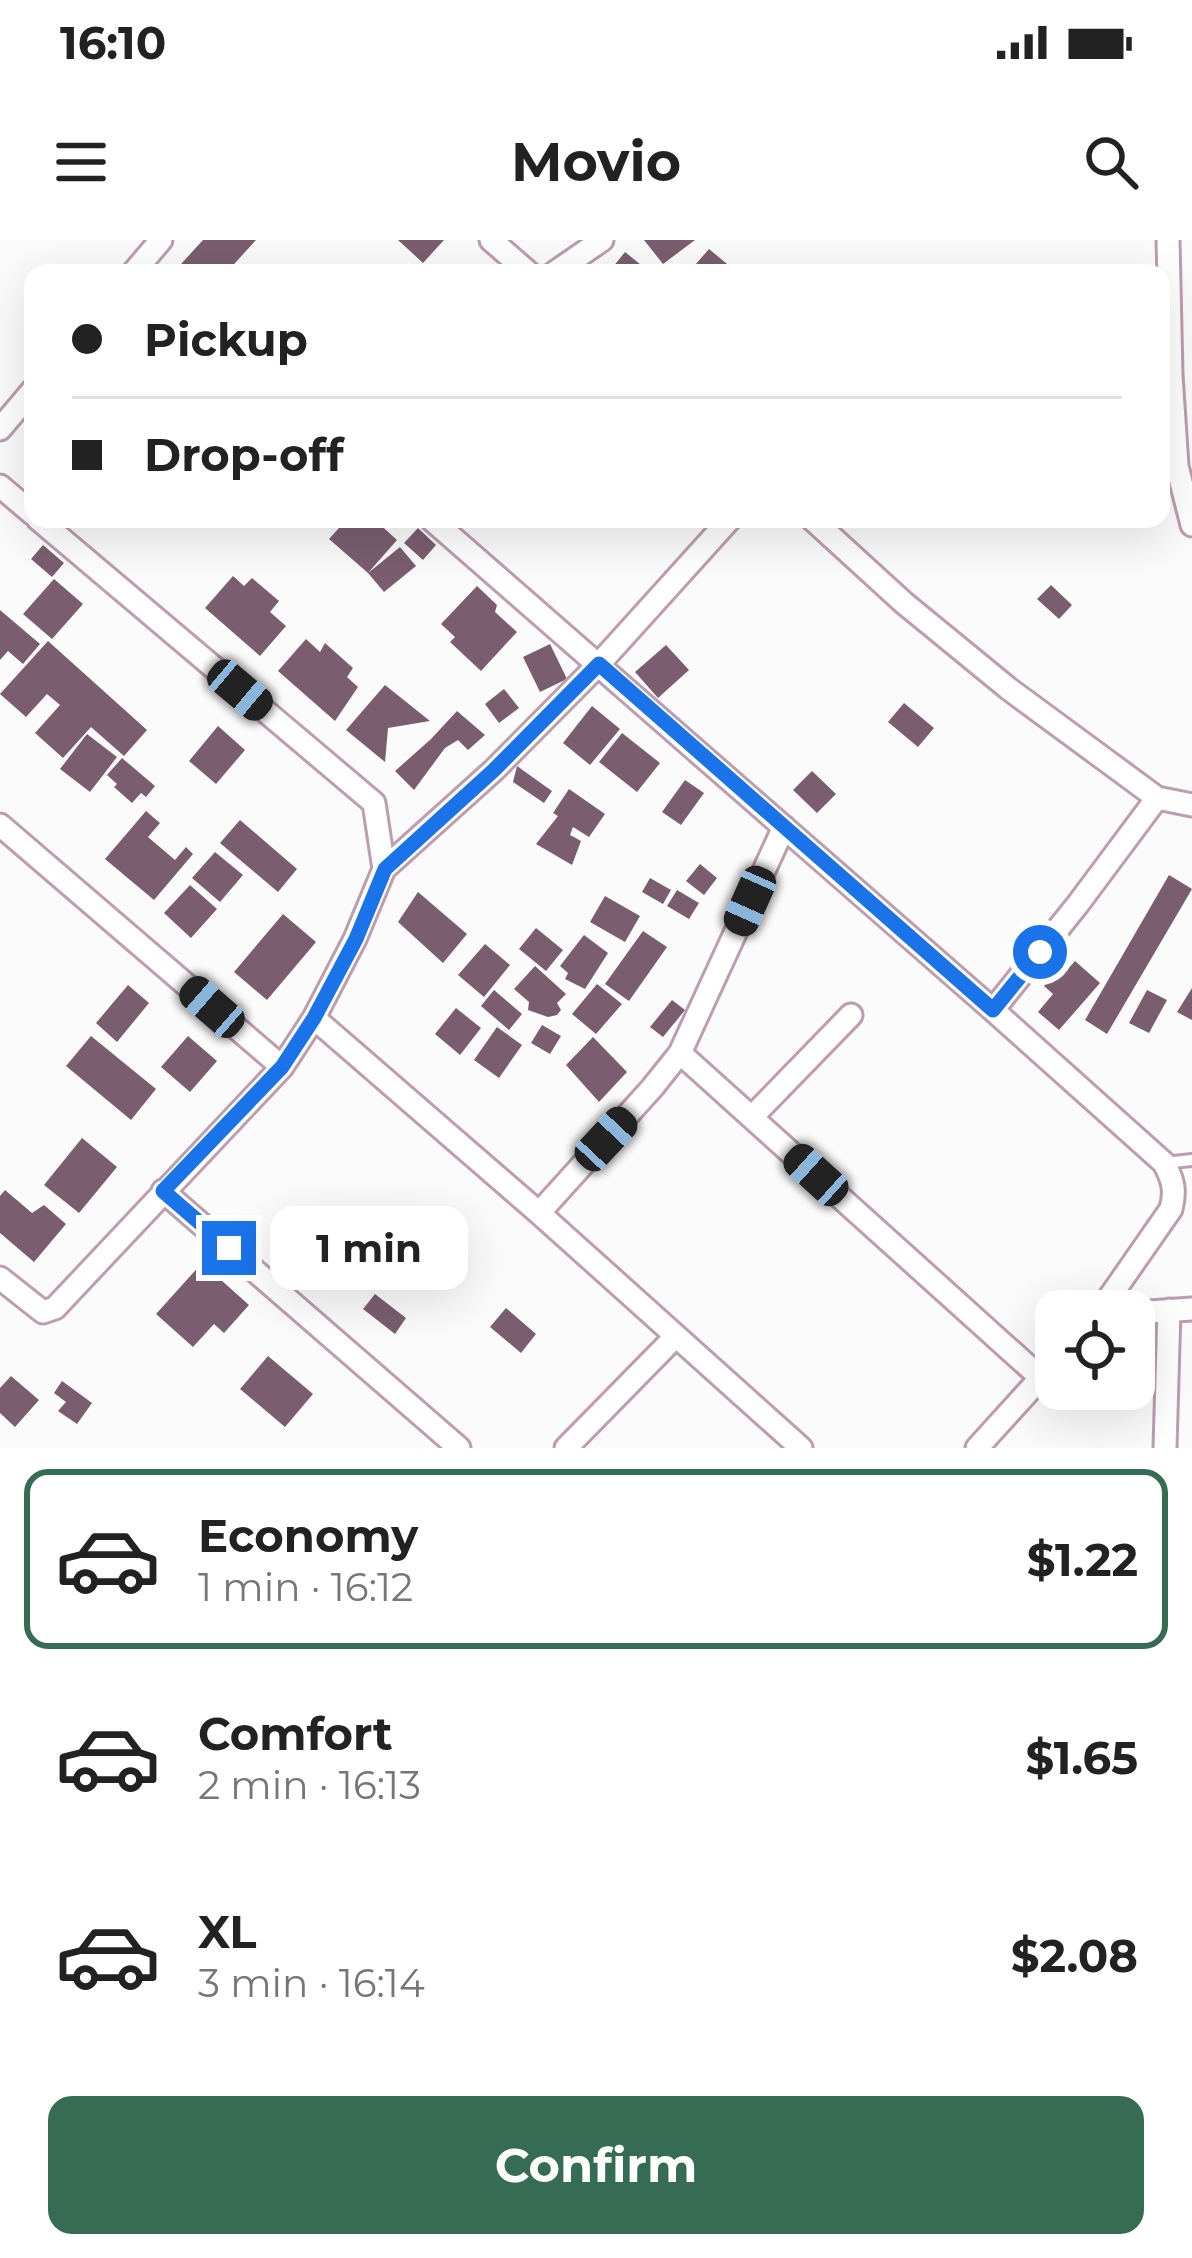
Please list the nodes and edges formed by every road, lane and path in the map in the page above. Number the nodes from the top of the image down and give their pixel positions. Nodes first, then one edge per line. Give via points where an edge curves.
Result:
1 (490, 240) edge
2 (602, 240) edge
3 (518, 264) edge
4 (567, 264) edge
5 (1170, 369) edge
6 (24, 401) edge
7 (0, 429) edge
8 (0, 486) edge
9 (24, 507) edge
10 (1192, 525) edge
11 (49, 528) edge
12 (440, 528) edge
13 (722, 528) edge
14 (822, 528) edge
15 (599, 664) junction
16 (1156, 798) junction
17 (1192, 805) edge
18 (0, 825) edge
19 (784, 827) junction
20 (385, 869) junction
21 (993, 1010) junction
22 (850, 1015) dead end
23 (314, 1018) junction
24 (680, 1053) junction
25 (282, 1067) junction
26 (752, 1117) junction
27 (1192, 1160) edge
28 (1164, 1163) junction
29 (163, 1191) junction
30 (539, 1213) junction
31 (0, 1278) edge
32 (1115, 1290) edge
33 (1180, 1310) edge
34 (676, 1336) junction
35 (1035, 1358) edge
36 (1035, 1383) edge
37 (459, 1448) edge
38 (566, 1448) edge
39 (801, 1448) edge
40 (977, 1448) edge
41 (1165, 1448) edge

1 - 3 street
2 - 4 street
5 - 10 street via 1177,466
6 - 7 street
8 - 9 street
11 - 20 street via 374,803
12 - 15 street
13 - 15 street
14 - 16 street via 1009,689
15 - 19 street
15 - 20 street
16 - 17 street
16 - 21 street
18 - 25 street
19 - 21 street
19 - 24 street
20 - 23 street
21 - 28 street
22 - 26 street
23 - 25 street
23 - 30 street
24 - 26 street
24 - 30 street
25 - 29 street
26 - 35 street
27 - 28 lane
28 - 32 street via 1173,1181 1171,1209
29 - 31 street via 55,1308 43,1312
29 - 37 street
30 - 34 street
33 - 41 street
34 - 38 street
34 - 39 street
36 - 40 street

